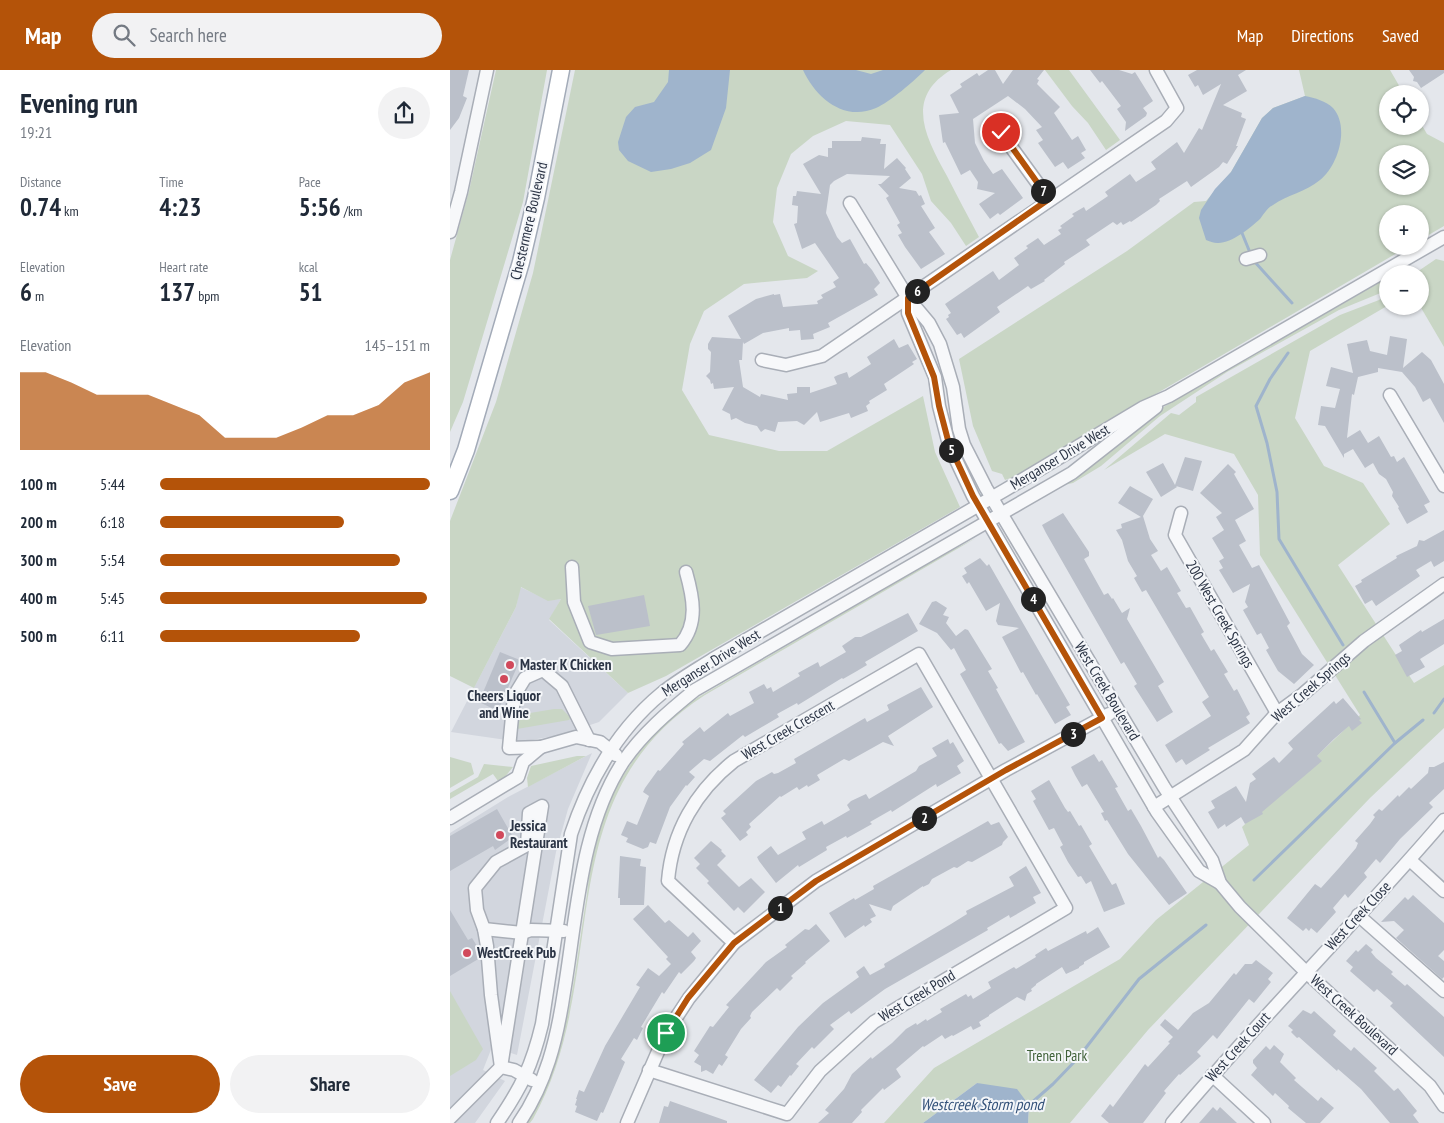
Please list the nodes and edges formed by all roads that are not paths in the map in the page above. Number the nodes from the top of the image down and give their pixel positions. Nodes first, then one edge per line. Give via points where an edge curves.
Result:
1 (487, 70) edge
2 (560, 70) edge
3 (1156, 70) edge
4 (1001, 132) dead end
5 (456, 191) edge
6 (1049, 199) junction
7 (850, 203) dead end
8 (450, 232) edge
9 (1444, 237) edge
10 (1260, 255) dead end
11 (1246, 259) dead end
12 (908, 298) junction
13 (762, 360) dead end
14 (489, 370) junction
15 (1390, 395) dead end
16 (1169, 396) junction
17 (450, 459) edge
18 (1444, 486) edge
19 (450, 491) edge
20 (992, 498) junction
21 (978, 506) junction
22 (1181, 513) dead end
23 (1002, 514) junction
24 (988, 522) junction
25 (572, 566) dead end
26 (686, 572) dead end
27 (1444, 584) edge
28 (1117, 709) junction
29 (1277, 713) junction
30 (1102, 718) junction
31 (589, 740) junction
32 (541, 748) junction
33 (610, 750) junction
34 (623, 762) junction
35 (991, 778) junction
36 (1170, 798) junction
37 (1154, 807) junction
38 (450, 818) edge
39 (1444, 820) edge
40 (1410, 860) junction
41 (1220, 883) junction
42 (1444, 891) edge
43 (1358, 915) junction
44 (484, 929) junction
45 (557, 930) junction
46 (522, 933) junction
47 (574, 933) junction
48 (734, 943) junction
49 (1306, 972) junction
50 (1444, 991) edge
51 (502, 1067) junction
52 (648, 1070) junction
53 (1212, 1075) junction
54 (526, 1077) junction
55 (541, 1084) junction
56 (1444, 1106) edge
57 (450, 1118) edge
58 (497, 1123) edge
59 (518, 1123) edge
60 (627, 1123) edge
61 (1172, 1123) edge
62 (1264, 1123) edge

1 - 5 street
2 - 14 main road, Chestermere Boulevard via 532,216
3 - 6 street via 1177,108 1166,121
4 - 6 street
5 - 8 street
6 - 12 street
7 - 12 street
9 - 16 street, Merganser Drive West
10 - 11 street
12 - 13 street via 822,356 786,365
12 - 20 street, West Creek Boulevard via 929,323 940,344 953,387 964,445
12 - 21 street, West Creek Boulevard via 908,313 934,377 949,444
14 - 17 main road, Chestermere Boulevard
14 - 19 main road, Chestermere Boulevard via 466,450
15 - 18 street
16 - 20 street, Merganser Drive West via 1144,406
16 - 23 street, Merganser Drive West via 1072,473
20 - 21 street, Merganser Drive West
20 - 23 street, West Creek Boulevard
21 - 24 street, West Creek Boulevard
21 - 33 street, Merganser Drive West via 677,682 646,707
22 - 29 street, 200 West Creek Springs via 1175,535
23 - 24 street, Merganser Drive West
23 - 28 street, West Creek Boulevard
24 - 30 street, West Creek Boulevard
24 - 34 street, Merganser Drive West via 695,690 655,724
25 - 26 street via 574,602 590,642 612,649 680,645 686,639 694,600
27 - 29 street, West Creek Springs via 1364,641
28 - 30 street
28 - 36 street, West Creek Boulevard
29 - 36 street, West Creek Springs via 1244,750
30 - 35 street
30 - 37 street, West Creek Boulevard
31 - 32 street via 576,737
31 - 32 street via 562,686 543,670 525,678 514,696 509,748
31 - 33 street via 600,742
32 - 38 street via 523,764 518,777
33 - 34 street
33 - 45 street, Merganser Drive West via 588,788 571,834
34 - 47 street, Merganser Drive West via 601,803 592,831
35 - 48 street via 816,881
35 - 48 street, West Creek Crescent via 919,654 734,761 711,780 684,820 670,862 668,881
35 - 52 street, West Creek Pond via 1066,908 874,1022 820,1071 787,1114
36 - 37 street, West Creek Springs
36 - 41 street, West Creek Boulevard via 1212,860
37 - 41 street, West Creek Boulevard via 1199,871
39 - 40 street, West Creek Close
40 - 42 street
40 - 43 street, West Creek Close
41 - 49 street, West Creek Boulevard via 1244,912
43 - 49 street, West Creek Close
43 - 50 street
44 - 46 street
44 - 46 street via 477,910 475,888 496,862 528,845 529,813 542,806
44 - 51 street
45 - 46 street
45 - 47 street
45 - 54 street, Merganser Drive West via 542,1024
46 - 51 street
47 - 55 street, Merganser Drive West via 557,1038
48 - 52 street via 688,998
49 - 53 street, West Creek Court
49 - 56 street, West Creek Boulevard via 1399,1055 1430,1086
51 - 54 street
51 - 57 street
52 - 60 street
53 - 61 street, West Creek Court
53 - 62 street
54 - 55 street
54 - 58 street, Merganser Drive West
55 - 59 street, Merganser Drive West

